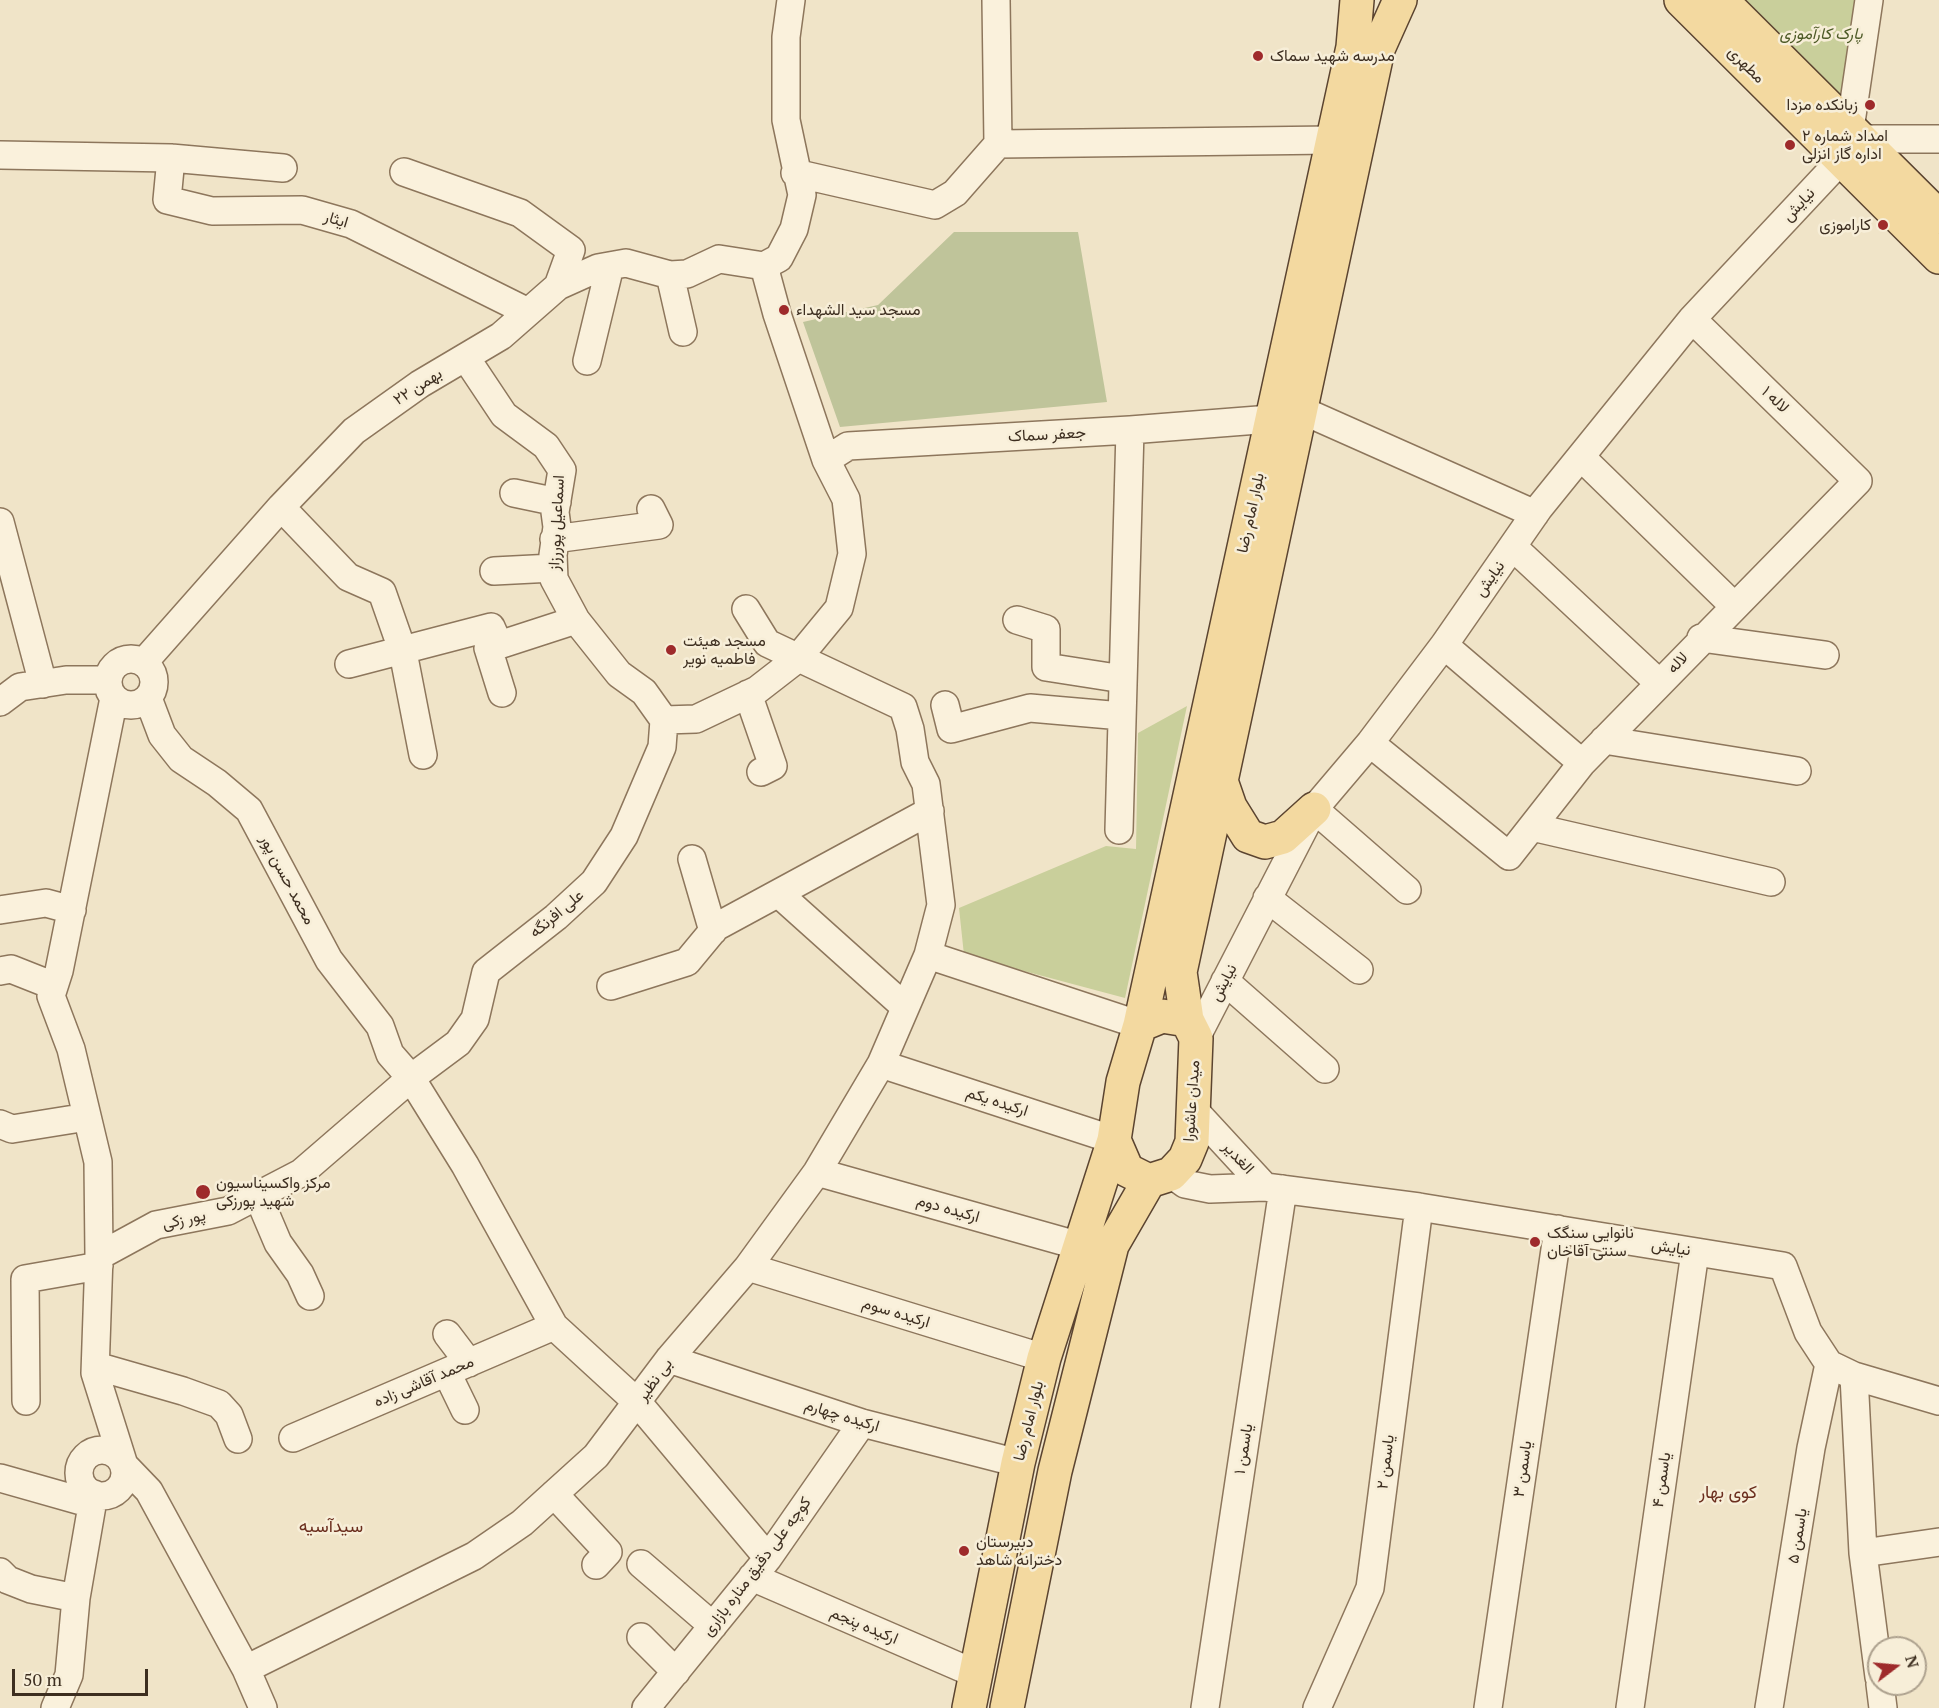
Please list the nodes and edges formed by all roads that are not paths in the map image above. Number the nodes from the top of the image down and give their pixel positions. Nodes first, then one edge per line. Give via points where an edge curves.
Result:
1 (791, 0) edge
2 (996, 0) edge
3 (1357, 0) edge
4 (1400, 0) edge
5 (1681, 0) edge
6 (1721, 0) edge
7 (1869, 0) edge
8 (1939, 139) edge
9 (1333, 140) junction
10 (1851, 142) junction
11 (998, 144) junction
12 (0, 155) edge
13 (171, 158) junction
14 (283, 168) dead end
15 (404, 172) dead end
16 (795, 173) junction
17 (1939, 217) edge
18 (1939, 257) edge
19 (610, 266) junction
20 (764, 266) junction
21 (670, 276) junction
22 (558, 286) junction
23 (528, 312) junction
24 (1692, 320) junction
25 (683, 332) dead end
26 (466, 358) junction
27 (587, 361) dead end
28 (1286, 415) junction
29 (1130, 430) junction
30 (1581, 457) junction
31 (826, 460) junction
32 (1858, 481) joint
33 (514, 493) dead end
34 (557, 502) junction
35 (281, 507) junction
36 (651, 509) dead end
37 (1534, 514) junction
38 (0, 522) edge
39 (554, 539) junction
40 (1513, 547) junction
41 (553, 568) junction
42 (494, 571) dead end
43 (1734, 606) junction
44 (746, 609) dead end
45 (576, 620) junction
46 (1017, 620) dead end
47 (1701, 638) junction
48 (499, 645) junction
49 (1444, 645) junction
50 (403, 652) junction
51 (1825, 655) dead end
52 (797, 659) junction
53 (144, 662) junction
54 (349, 664) dead end
55 (1123, 679) junction
56 (1659, 683) junction
57 (43, 684) junction
58 (111, 689) junction
59 (502, 693) dead end
60 (748, 694) junction
61 (147, 698) junction
62 (0, 702) edge
63 (945, 705) dead end
64 (1122, 716) junction
65 (664, 720) junction
66 (1604, 740) junction
67 (1370, 743) junction
68 (423, 755) dead end
69 (1582, 763) junction
70 (1797, 771) dead end
71 (761, 772) dead end
72 (1221, 781) junction
73 (1314, 809) junction
74 (930, 811) junction
75 (1532, 827) junction
76 (1119, 830) dead end
77 (692, 859) dead end
78 (1771, 882) dead end
79 (1407, 890) dead end
80 (779, 894) junction
81 (1267, 898) junction
82 (0, 910) edge
83 (72, 910) junction
84 (713, 931) junction
85 (928, 956) junction
86 (1359, 970) dead end
87 (0, 971) edge
88 (1225, 981) junction
89 (54, 986) junction
90 (611, 986) dead end
91 (905, 1007) junction
92 (1140, 1025) junction
93 (1191, 1029) junction
94 (881, 1064) junction
95 (1325, 1069) dead end
96 (411, 1078) junction
97 (1193, 1109) junction
98 (87, 1117) junction
99 (0, 1124) edge
100 (1113, 1140) junction
101 (818, 1172) junction
102 (1160, 1177) junction
103 (1274, 1188) junction
104 (258, 1196) junction
105 (1419, 1207) junction
106 (1558, 1230) junction
107 (1080, 1246) junction
108 (1695, 1252) junction
109 (99, 1261) junction
110 (748, 1267) junction
111 (12, 1282) edge
112 (310, 1296) dead end
113 (554, 1326) junction
114 (447, 1334) dead end
115 (1044, 1358) junction
116 (669, 1359) junction
117 (1829, 1364) junction
118 (458, 1368) junction
119 (96, 1370) junction
120 (1854, 1376) junction
121 (26, 1401) dead end
122 (1939, 1401) edge
123 (638, 1403) junction
124 (465, 1410) dead end
125 (862, 1423) junction
126 (293, 1438) dead end
127 (238, 1439) dead end
128 (93, 1452) junction
129 (1018, 1463) junction
130 (124, 1465) junction
131 (0, 1478) edge
132 (554, 1494) junction
133 (93, 1499) junction
134 (1939, 1542) edge
135 (1863, 1552) junction
136 (641, 1564) dead end
137 (596, 1565) dead end
138 (760, 1567) junction
139 (0, 1572) edge
140 (76, 1598) junction
141 (713, 1626) junction
142 (1874, 1636) edge
143 (641, 1637) dead end
144 (246, 1669) junction
145 (676, 1672) junction
146 (976, 1674) junction
147 (55, 1708) edge
148 (263, 1708) edge
149 (646, 1708) edge
150 (969, 1708) edge
151 (1008, 1708) edge
152 (1205, 1708) edge
153 (1317, 1708) edge
154 (1488, 1708) edge
155 (1630, 1708) edge
156 (1769, 1708) edge

1 - 16 street via 786,37 786,120
2 - 11 street
3 - 9 main road, بلوار امام رضا via 1353,47
4 - 28 main road, بلوار امام رضا via 1378,49
5 - 10 main road, مطهری
6 - 10 main road, مطهری
7 - 10 street
8 - 10 street
9 - 11 street
9 - 28 main road, بلوار امام رضا
10 - 17 main road, مطهری
10 - 18 main road, مطهری
10 - 24 street, نیایش
11 - 16 street via 955,193 935,205
12 - 13 street
13 - 14 street
13 - 23 street, ایثار via 167,200 212,211 302,210 351,224
15 - 22 street via 520,213 571,250
16 - 20 street via 802,195 794,229 779,258
19 - 21 street, ۲۲ بهمن via 626,262
19 - 22 street, ۲۲ بهمن
19 - 27 street
20 - 21 street via 719,259 687,274
20 - 31 street
21 - 25 street
22 - 23 street, ۲۲ بهمن
23 - 26 street, ۲۲ بهمن via 501,336
24 - 30 street, نیایش
24 - 32 street, لاله ۱
26 - 34 street, اسماعیل پوررزاز via 504,415 546,446 562,470
26 - 35 street, ۲۲ بهمن via 420,384 354,430
28 - 29 street, جعفر سماک
28 - 37 street
28 - 72 main road, بلوار امام رضا
28 - 92 main road, بلوار امام رضا
29 - 31 street, جعفر سماک via 848,446
29 - 55 street
30 - 37 street, نیایش
30 - 43 street
31 - 52 street via 846,499 852,554 839,608
32 - 43 street, لاله
33 - 34 street
34 - 39 street, اسماعیل پوررزاز
35 - 50 street via 348,577 381,592
35 - 53 street, ۲۲ بهمن
36 - 39 street via 659,525
37 - 40 street, نیایش
38 - 57 street
39 - 41 street, اسماعیل پوررزاز
40 - 49 street, نیایش
40 - 56 street
41 - 42 street
41 - 45 street, اسماعیل پوررزاز via 554,579
43 - 47 street, لاله
44 - 52 street via 767,643
45 - 48 street
45 - 65 street, اسماعیل پوررزاز via 619,674 644,692
46 - 55 street via 1046,629 1046,667
47 - 51 street
47 - 56 street, لاله
48 - 50 street via 491,627
48 - 59 street via 488,648
49 - 67 street, نیایش
49 - 69 street
50 - 54 street
50 - 68 street
52 - 60 street
52 - 74 street, بی نظیر via 903,707
53 - 58 street via 131,658 118,662
53 - 61 street via 154,679
55 - 64 street
56 - 66 street, لاله
57 - 58 street via 66,680
57 - 62 street via 20,687
58 - 61 street via 127,705
58 - 83 street
60 - 65 street via 696,719
60 - 71 street via 773,766
61 - 96 street, محمد حسن پور via 162,735 181,759 249,810 329,960 380,1026 390,1054
63 - 64 street via 951,729 1030,708
64 - 76 street
65 - 96 street, علی افرنگه via 662,747 628,826 594,882 486,972 474,1019 458,1043
66 - 69 street, لاله
66 - 70 street
67 - 73 street, نیایش
67 - 75 street, لاله via 1509,856
69 - 75 street, لاله
72 - 73 main road via 1230,807 1248,836 1265,842 1283,837
72 - 93 main road, بلوار امام رضا via 1180,972
73 - 79 street
73 - 81 street, نیایش
74 - 80 street
74 - 85 street, بی نظیر via 941,904
75 - 78 street
77 - 84 street
80 - 84 street
80 - 91 street
81 - 86 street
81 - 88 street, نیایش
82 - 83 street via 46,903
83 - 89 street
84 - 90 street via 687,962
85 - 91 street, بی نظیر
85 - 92 street
87 - 89 street via 11,969
88 - 93 street, نیایش
88 - 95 street
89 - 98 street via 51,996 71,1049
91 - 94 street, بی نظیر
92 - 93 main road via 1162,1016
92 - 100 main road via 1123,1082
93 - 97 main road, میدان عاشورا
94 - 100 street, ارکیده یکم
94 - 101 street, بی نظیر
96 - 104 street, پور زکی via 301,1173
96 - 113 street, محمد حسن پور via 465,1165
97 - 102 main road, میدان عاشورا via 1192,1142 1185,1159
97 - 103 street, الغدیر
98 - 99 street via 12,1129
98 - 109 street via 98,1162
100 - 102 main road via 1127,1170
100 - 107 main road, بلوار امام رضا
101 - 107 street, ارکیده دوم
101 - 110 street, بی نظیر
102 - 103 street, الغدیر via 1210,1189
102 - 151 main road via 1112,1245 1055,1471
103 - 105 street, نیایش
103 - 152 street, یاسمن ۱
104 - 109 street, پور زکی via 228,1211 156,1225
104 - 112 street via 278,1243
105 - 106 street, نیایش
105 - 153 street, یاسمن ۲ via 1370,1588
106 - 108 street, نیایش
106 - 154 street, یاسمن ۳
107 - 115 main road, بلوار امام رضا
108 - 117 street, نیایش via 1783,1266 1808,1332
108 - 155 street, یاسمن ۴
109 - 111 street, پور زکی
109 - 119 street
110 - 115 street, ارکیده سوم
110 - 116 street, بی نظیر
111 - 121 street
113 - 118 street, محمد آقاشی زاده
113 - 123 street, محمد حسن پور
114 - 118 street
115 - 129 main road, بلوار امام رضا
116 - 123 street, بی نظیر
116 - 125 street, ارکیده چهارم
117 - 120 street
117 - 156 street, یاسمن ۵ via 1811,1448
118 - 124 street
118 - 126 street, محمد آقاشی زاده
119 - 127 street via 183,1390 219,1404 229,1415
119 - 128 street
119 - 130 street
120 - 122 street
120 - 135 street
123 - 132 street, بی نظیر via 596,1456
123 - 138 street, محمد حسن پور
125 - 129 street, ارکیده چهارم
125 - 138 street, کوچه علی دقیق مناره بازاری
128 - 130 street via 108,1450
128 - 133 street via 86,1456 80,1470 82,1484
129 - 146 main road, بلوار امام رضا
130 - 133 street via 124,1480 116,1492
130 - 144 street via 149,1491
131 - 133 street
132 - 137 street via 608,1552
132 - 144 street, بی نظیر via 522,1523 474,1556
133 - 140 street
134 - 135 street
135 - 142 street
136 - 141 street
138 - 141 street, کوچه علی دقیق مناره بازاری
138 - 146 street, ارکیده پنجم
139 - 140 street via 8,1580 31,1589
140 - 147 street via 69,1675
141 - 145 street, کوچه علی دقیق مناره بازاری
143 - 145 street
144 - 148 street
145 - 149 street, کوچه علی دقیق مناره بازاری
146 - 150 main road, بلوار امام رضا

